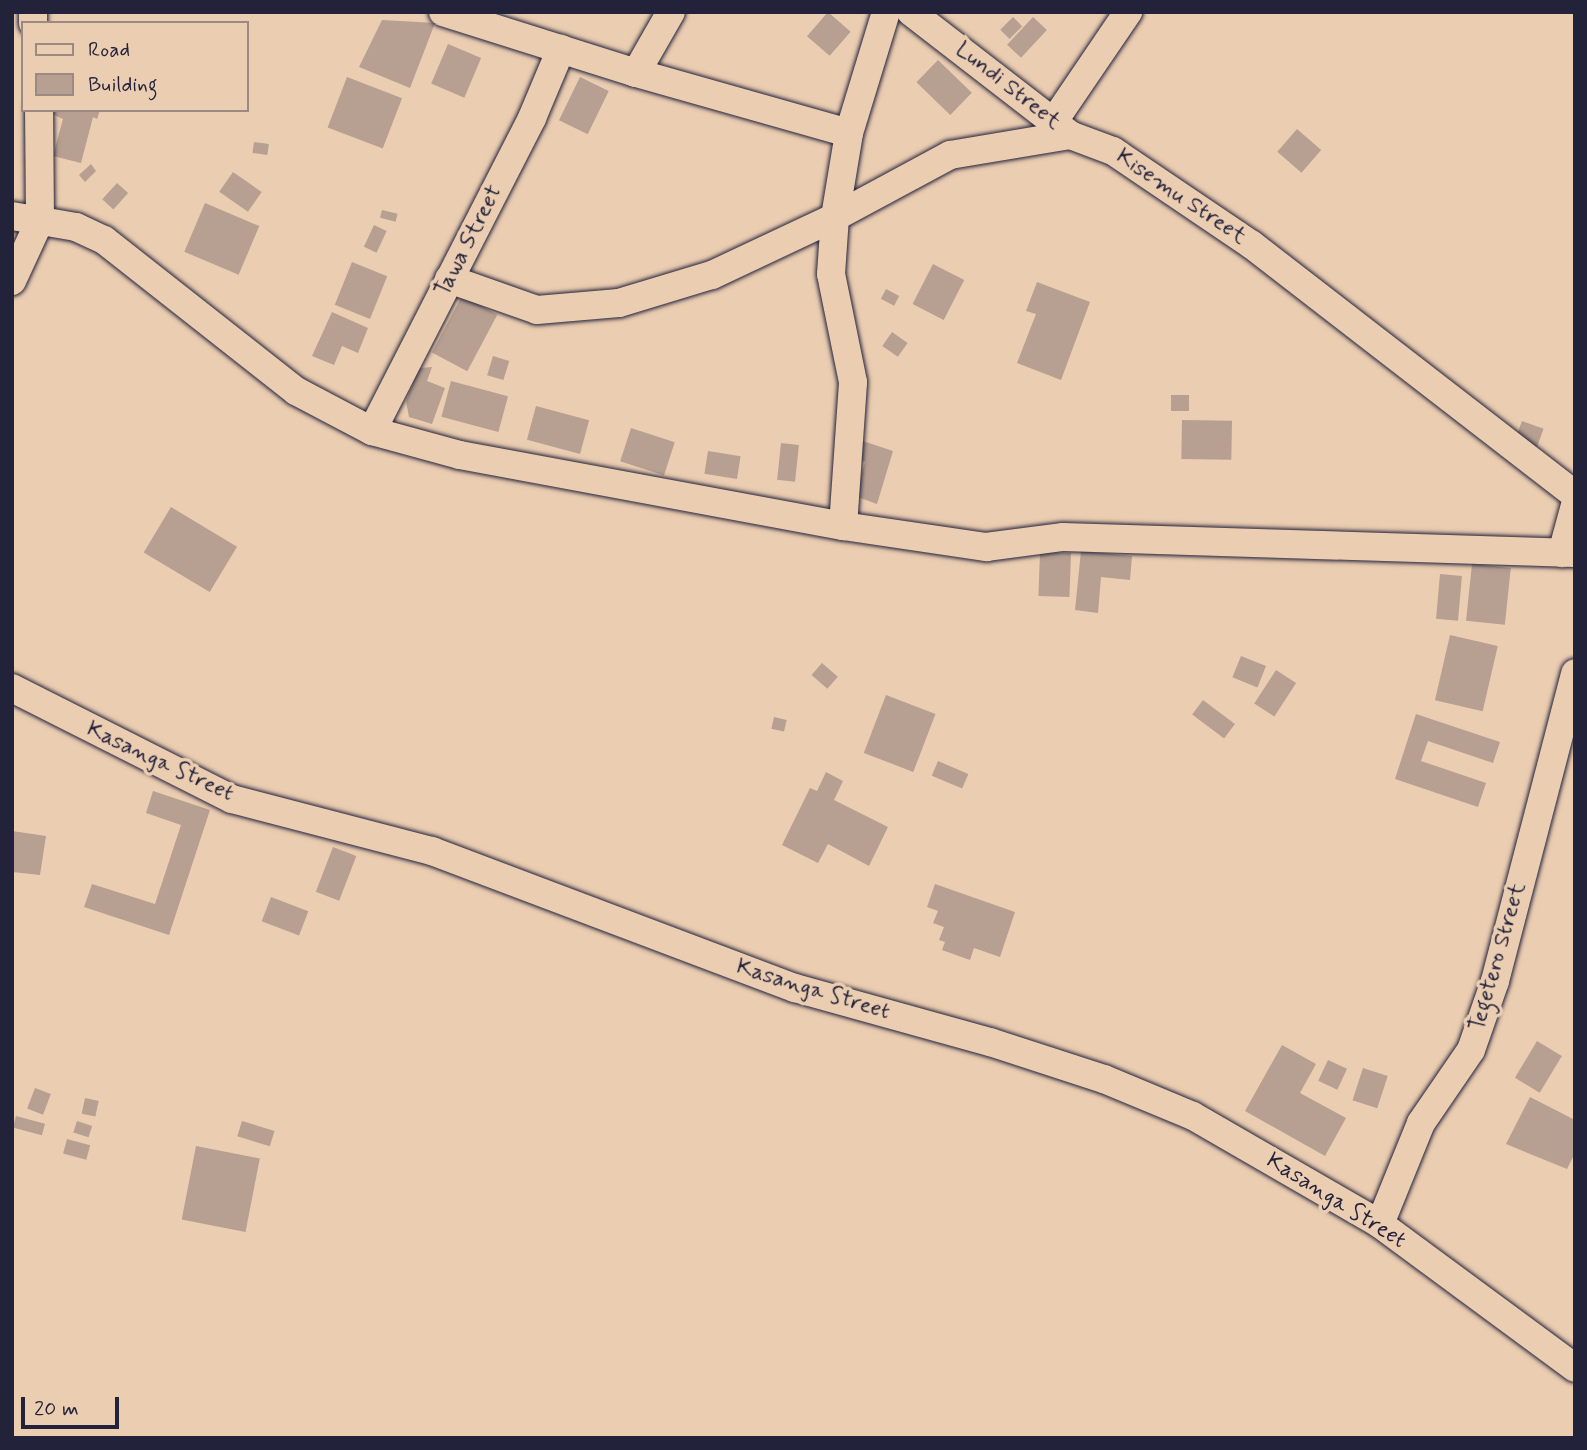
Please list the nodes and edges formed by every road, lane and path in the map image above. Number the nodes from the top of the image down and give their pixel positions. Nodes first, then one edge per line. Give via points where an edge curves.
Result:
1 (443, 12) edge
2 (671, 12) edge
3 (886, 12) edge
4 (911, 12) edge
5 (1128, 12) edge
6 (561, 49) junction
7 (636, 73) junction
8 (39, 112) edge
9 (1062, 128) junction
10 (849, 132) junction
11 (12, 216) edge
12 (835, 217) junction
13 (40, 220) junction
14 (449, 279) junction
15 (12, 281) edge
16 (372, 431) junction
17 (1575, 495) edge
18 (1575, 505) edge
19 (843, 527) junction
20 (1568, 553) edge
21 (1575, 673) edge
22 (12, 688) edge
23 (1380, 1224) junction
24 (1575, 1368) edge

1 - 6 street
2 - 7 street
3 - 10 street
4 - 9 street, Lundi Street
5 - 9 street
6 - 7 street
6 - 14 street, Tawa Street via 532,118
7 - 10 street
8 - 13 street
9 - 12 street, Kisemu Street via 950,155
9 - 17 street, Kisemu Street via 1114,151 1241,237
10 - 12 street
11 - 13 street
12 - 14 street, Kisemu Street via 712,275 619,303 537,310
12 - 19 street via 831,274 853,382
13 - 15 street
13 - 16 street via 76,227 104,240 296,391
14 - 16 street, Tawa Street
16 - 19 street via 460,454
18 - 20 street
19 - 20 street via 986,547 1063,537
21 - 23 street, Tegetero Street via 1495,981 1471,1050 1421,1123
22 - 23 street, Kasanga Street via 232,799 432,851 795,988 1104,1079 1193,1115
23 - 24 street, Kasanga Street

